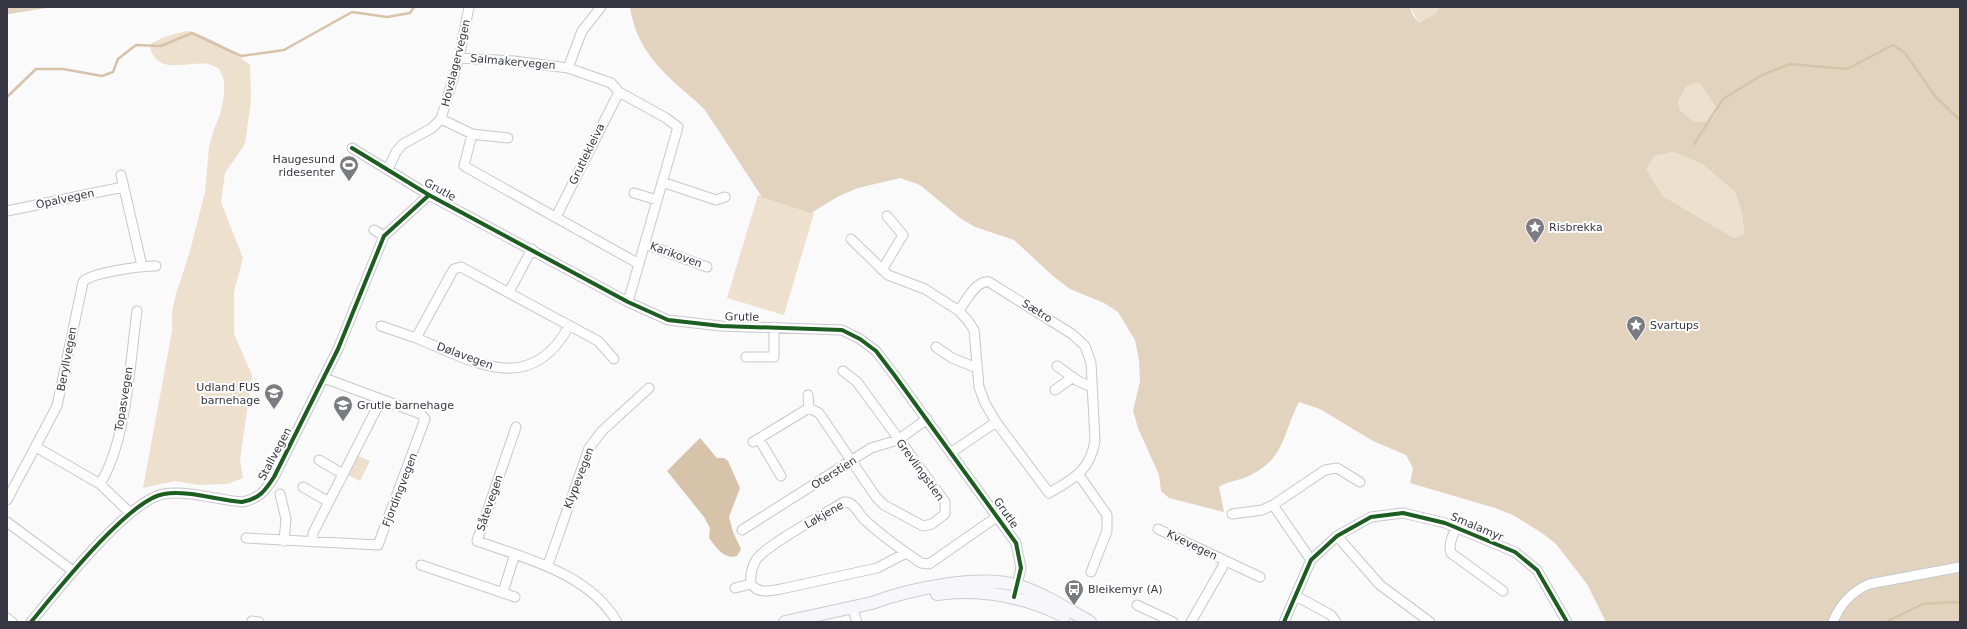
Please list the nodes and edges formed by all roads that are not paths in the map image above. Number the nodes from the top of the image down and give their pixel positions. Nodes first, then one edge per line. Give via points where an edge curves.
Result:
1 (469, 7) edge
2 (601, 7) edge
3 (459, 58) junction
4 (568, 68) junction
5 (618, 92) junction
6 (442, 119) junction
7 (472, 134) junction
8 (508, 138) dead end
9 (352, 148) dead end
10 (388, 169) junction
11 (121, 175) dead end
12 (662, 182) junction
13 (124, 187) junction
14 (634, 193) dead end
15 (429, 195) junction
16 (725, 197) dead end
17 (657, 200) junction
18 (7, 212) edge
19 (887, 216) dead end
20 (556, 217) junction
21 (374, 230) dead end
22 (384, 236) junction
23 (851, 239) dead end
24 (645, 244) junction
25 (532, 249) junction
26 (639, 264) junction
27 (142, 266) junction
28 (156, 266) dead end
29 (707, 266) dead end
30 (882, 270) junction
31 (509, 292) junction
32 (628, 302) junction
33 (137, 310) dead end
34 (958, 311) junction
35 (381, 326) dead end
36 (569, 326) junction
37 (774, 327) junction
38 (416, 338) junction
39 (936, 347) dead end
40 (746, 357) dead end
41 (614, 359) dead end
42 (1057, 366) dead end
43 (977, 368) junction
44 (843, 371) dead end
45 (1073, 377) junction
46 (324, 378) junction
47 (1092, 387) junction
48 (649, 388) dead end
49 (1055, 390) dead end
50 (808, 395) dead end
51 (381, 400) junction
52 (809, 408) junction
53 (927, 419) junction
54 (996, 422) junction
55 (516, 427) dead end
56 (898, 440) junction
57 (36, 447) junction
58 (952, 452) junction
59 (319, 460) dead end
60 (852, 462) junction
61 (343, 474) junction
62 (1079, 474) junction
63 (781, 476) dead end
64 (1360, 482) dead end
65 (100, 484) junction
66 (303, 488) dead end
67 (280, 494) dead end
68 (7, 500) edge
69 (329, 502) junction
70 (1273, 505) junction
71 (130, 513) junction
72 (1232, 514) dead end
73 (998, 516) junction
74 (7, 522) edge
75 (1456, 527) junction
76 (1158, 529) dead end
77 (742, 530) dead end
78 (1337, 536) junction
79 (246, 538) dead end
80 (284, 541) junction
81 (313, 542) junction
82 (906, 553) junction
83 (515, 554) junction
84 (1311, 560) junction
85 (1226, 561) junction
86 (421, 565) dead end
87 (548, 565) junction
88 (1960, 567) edge
89 (73, 571) junction
90 (1091, 572) dead end
91 (1260, 577) dead end
92 (751, 584) junction
93 (735, 588) dead end
94 (1016, 591) junction
95 (1503, 591) dead end
96 (503, 592) junction
97 (1296, 596) junction
98 (515, 597) dead end
99 (1137, 605) dead end
100 (852, 607) junction
101 (7, 618) edge
102 (1332, 620) edge
103 (12, 622) edge
104 (31, 622) edge
105 (617, 622) edge
106 (785, 622) edge
107 (856, 622) edge
108 (1076, 622) edge
109 (1090, 622) edge
110 (1173, 622) edge
111 (1191, 622) edge
112 (1284, 622) edge
113 (1430, 622) edge
114 (1567, 622) edge
115 (1833, 622) edge

1 - 3 street, Hovslagervegen
2 - 4 street, Salmakervegen via 582,31
3 - 4 street, Salmakervegen via 514,61
3 - 6 street, Hovslagervegen
4 - 5 street, Salmakervegen via 611,83
5 - 12 street, Karikoven via 678,127
5 - 20 street, Grutlekleiva
6 - 7 street, Hovslagervegen
6 - 10 street, Hovslagervegen via 432,128 403,144
7 - 8 street, Hovslagervegen
7 - 20 street via 464,166
9 - 10 street, Grutle
10 - 15 street, Grutle
11 - 13 street
12 - 16 street via 716,200
12 - 17 street, Karikoven
13 - 18 street, Opalvegen
13 - 27 street
14 - 17 street
15 - 22 street, Stallvegen
15 - 25 street, Grutle
17 - 24 street, Karikoven
19 - 30 street via 903,235
20 - 26 street
21 - 22 street
22 - 46 street, Stallvegen
23 - 30 street, Sætro
24 - 26 street, Karikoven
24 - 29 street, Karikoven
25 - 31 street
25 - 32 street, Grutle
26 - 32 street, Karikoven
27 - 28 street, Beryllvegen
27 - 57 street, Beryllvegen via 91,277 83,282 60,397
30 - 34 street, Sætro via 901,281 925,289
31 - 36 street
31 - 38 street via 457,267
32 - 37 street, Grutle via 668,320 721,326
33 - 65 street, Topasvegen via 121,427 108,472
34 - 43 street, Sætro via 974,330
34 - 47 street, Sætro via 982,282 994,284 1072,334 1085,346 1091,363
35 - 38 street, Dølavegen
36 - 38 street, Dølavegen via 553,349 540,360 509,370 486,365
36 - 41 street via 598,341
37 - 40 street via 774,358
37 - 53 street, Grutle via 842,330 860,339 876,351
39 - 43 street via 952,358
42 - 45 street
43 - 54 street, Sætro via 979,388
44 - 56 street, Grevlingstien via 857,382
45 - 47 street
45 - 49 street
46 - 51 street, Fjordingvegen
46 - 71 street, Stallvegen via 274,477 258,497 242,502 184,494 164,494 147,500
47 - 62 street, Sætro via 1095,441 1090,458
48 - 87 street, Klypevegen via 602,431 589,448
50 - 52 street
51 - 61 street
51 - 81 street, Fjordingvegen via 421,414 425,419 378,545
52 - 60 street, Grevlingstien via 819,413
52 - 63 street via 756,441
53 - 56 street, Oterstien
53 - 58 street, Grutle
54 - 58 street
54 - 62 street, Sætro via 1050,494
55 - 83 street, Såtevegen via 477,541
56 - 60 street, Oterstien via 871,448
56 - 60 street, Grevlingstien via 944,502 945,514 932,524 923,526 884,505
57 - 65 street
57 - 68 street, Beryllvegen
58 - 73 street, Grutle
59 - 61 street
60 - 77 street, Oterstien
61 - 69 street
62 - 90 street via 1104,508 1107,519 1107,531
64 - 70 street via 1337,468 1325,470
65 - 71 street
66 - 69 street
67 - 80 street via 286,519
69 - 81 street via 313,533
70 - 72 street via 1262,510
70 - 84 street
71 - 89 street, Stallvegen
73 - 82 street, Løkjene via 929,564 921,564
73 - 94 street, Grutle via 1016,543 1020,555 1021,568
74 - 89 street
75 - 78 street, Smalamyr via 1403,513 1371,517
75 - 95 street, Smalamyr via 1450,542 1451,553
75 - 114 street, Smalamyr via 1515,552 1537,570
76 - 85 street, Kvevegen
78 - 84 street, Smalamyr
78 - 113 street via 1380,585
79 - 80 street, Fjordingvegen
80 - 81 street, Fjordingvegen
82 - 92 street via 877,568 781,589 765,592
82 - 92 street, Løkjene via 865,520 852,504 844,502 764,551 754,564
83 - 87 street, Såtevegen
83 - 96 street
84 - 97 street, Smalamyr
85 - 91 street, Kvevegen
85 - 111 street, Kvevegen
86 - 96 street
87 - 105 street, Såtevegen via 593,594
88 - 115 street via 1869,584 1845,601
89 - 104 street, Stallvegen
92 - 93 street
94 - 100 main road via 994,583 957,583
94 - 108 main road
94 - 109 main road via 1046,598
96 - 98 street
97 - 102 street
97 - 112 street, Smalamyr
99 - 110 street
100 - 106 main road
100 - 107 street
101 - 103 street

